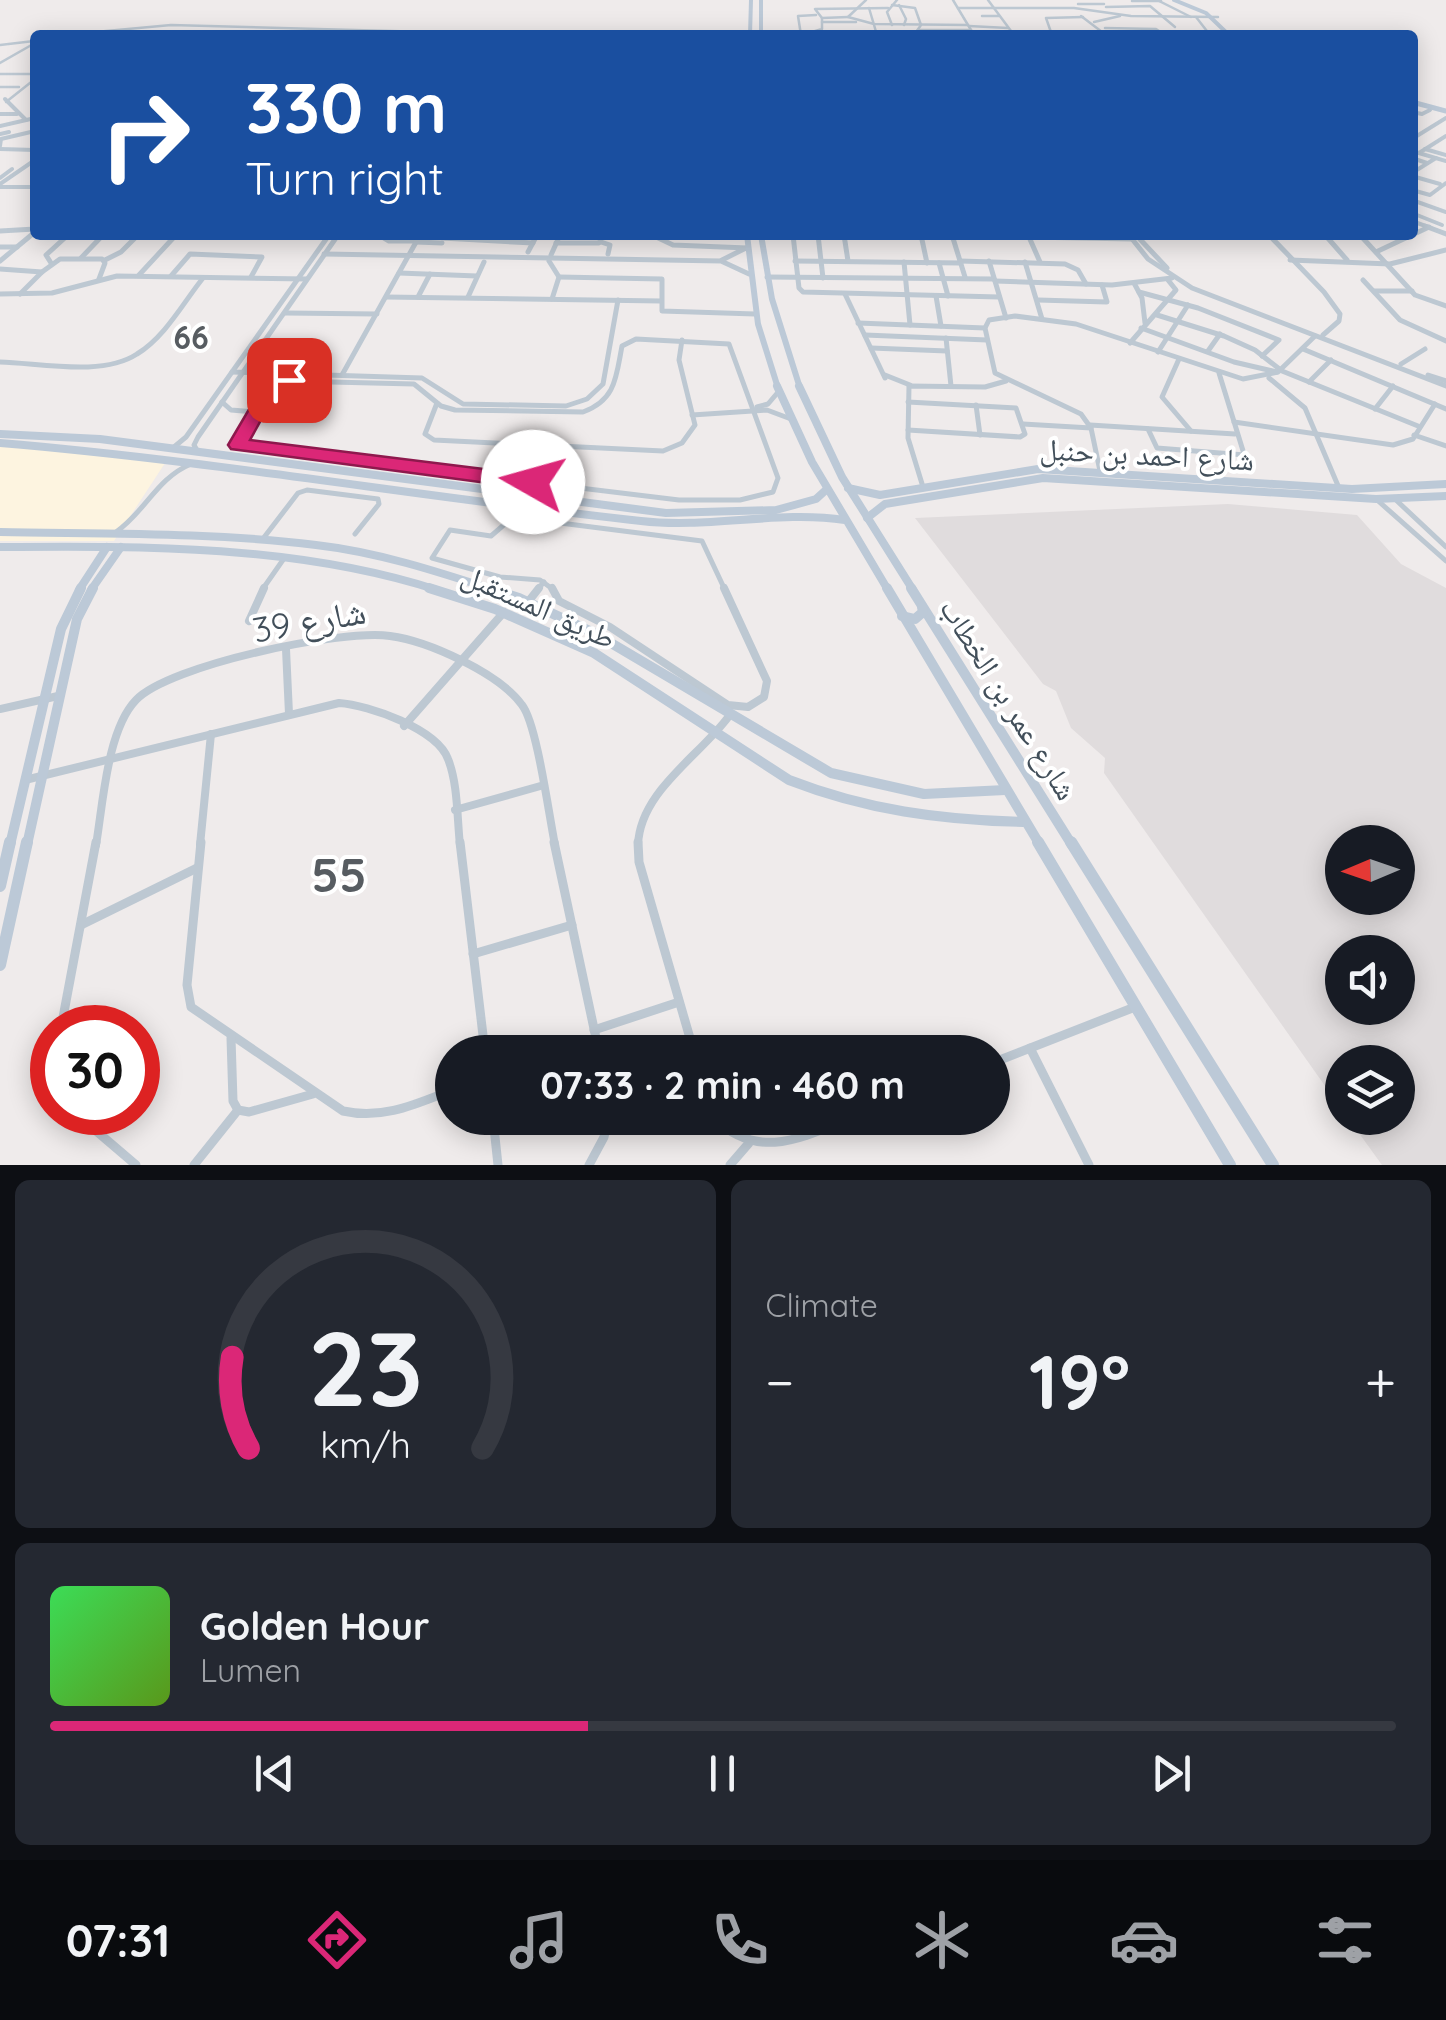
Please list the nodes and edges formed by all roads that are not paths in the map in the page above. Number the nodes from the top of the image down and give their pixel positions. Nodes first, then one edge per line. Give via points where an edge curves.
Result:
1 (751, 0) edge
2 (761, 0) edge
3 (827, 0) edge
4 (866, 0) edge
5 (953, 0) edge
6 (988, 0) edge
7 (1043, 0) edge
8 (1114, 0) edge
9 (1132, 0) edge
10 (1159, 0) edge
11 (1174, 0) edge
12 (1181, 0) edge
13 (1147, 1) edge
14 (898, 2) edge
15 (1047, 4) junction
16 (1069, 5) edge
17 (1103, 5) edge
18 (1152, 5) dead end
19 (890, 6) junction
20 (1122, 6) junction
21 (1138, 6) junction
22 (832, 7) junction
23 (855, 8) junction
24 (868, 8) junction
25 (958, 8) junction
26 (994, 8) junction
27 (1040, 8) junction
28 (816, 15) junction
29 (981, 15) joint
30 (1120, 15) junction
31 (1000, 16) junction
32 (1162, 16) junction
33 (835, 17) junction
34 (848, 17) junction
35 (1194, 17) junction
36 (1215, 17) junction
37 (1083, 18) junction
38 (822, 20) junction
39 (839, 22) junction
40 (855, 22) junction
41 (1096, 24) junction
42 (904, 25) junction
43 (874, 27) junction
44 (892, 27) junction
45 (969, 27) junction
46 (1175, 27) dead end
47 (990, 28) junction
48 (1009, 28) joint
49 (1105, 28) junction
50 (232, 29) joint
51 (118, 30) edge
52 (135, 30) edge
53 (253, 30) edge
54 (330, 30) edge
55 (750, 30) edge
56 (761, 30) edge
57 (800, 30) edge
58 (818, 30) edge
59 (841, 30) edge
60 (856, 30) edge
61 (875, 30) edge
62 (893, 30) edge
63 (912, 30) edge
64 (916, 30) edge
65 (918, 30) edge
66 (931, 30) edge
67 (960, 30) edge
68 (971, 30) edge
69 (1050, 30) edge
70 (1101, 30) edge
71 (1110, 30) edge
72 (1157, 30) edge
73 (1206, 30) edge
74 (1228, 30) edge
75 (30, 41) edge
76 (30, 41) edge
77 (23, 42) junction
78 (0, 44) edge
79 (30, 44) edge
80 (0, 60) edge
81 (2, 75) edge
82 (30, 77) edge
83 (30, 81) edge
84 (0, 87) edge
85 (23, 87) junction
86 (2, 102) edge
87 (1418, 107) edge
88 (1418, 107) edge
89 (0, 114) edge
90 (18, 114) junction
91 (1446, 114) edge
92 (30, 120) edge
93 (30, 120) edge
94 (1, 126) edge
95 (1418, 130) edge
96 (30, 132) edge
97 (1424, 132) junction
98 (0, 134) edge
99 (11, 134) junction
100 (1418, 136) edge
101 (1444, 139) edge
102 (1433, 144) junction
103 (0, 147) edge
104 (1446, 148) edge
105 (1426, 149) junction
106 (30, 151) edge
107 (30, 155) edge
108 (30, 155) edge
109 (1418, 156) edge
110 (1418, 157) edge
111 (1418, 158) edge
112 (1436, 158) junction
113 (1446, 158) edge
114 (1428, 163) junction
115 (1418, 170) edge
116 (1418, 176) edge
117 (1, 179) edge
118 (1445, 184) edge
119 (30, 186) edge
120 (1433, 190) junction
121 (1418, 192) edge
122 (1446, 194) edge
123 (1418, 202) edge
124 (1446, 212) edge
125 (1418, 215) edge
126 (1418, 224) edge
127 (1444, 224) edge
128 (1431, 229) junction
129 (0, 231) edge
130 (30, 231) edge
131 (1418, 234) edge
132 (1446, 234) edge
133 (30, 236) edge
134 (62, 240) edge
135 (98, 240) edge
136 (133, 240) edge
137 (171, 240) edge
138 (325, 240) edge
139 (334, 240) edge
140 (387, 240) edge
141 (418, 240) edge
142 (487, 240) edge
143 (490, 240) edge
144 (500, 240) edge
145 (535, 240) edge
146 (558, 240) edge
147 (584, 240) edge
148 (605, 240) edge
149 (662, 240) edge
150 (747, 240) edge
151 (762, 240) edge
152 (793, 240) edge
153 (819, 240) edge
154 (845, 240) edge
155 (922, 240) edge
156 (953, 240) edge
157 (1035, 240) edge
158 (1136, 240) edge
159 (1137, 240) edge
160 (1273, 240) edge
161 (1329, 240) edge
162 (1365, 240) edge
163 (1405, 240) edge
164 (443, 241) edge
165 (498, 243) junction
166 (533, 243) junction
167 (556, 243) junction
168 (0, 247) edge
169 (17, 248) junction
170 (746, 248) junction
171 (1446, 250) edge
172 (481, 252) dead end
173 (528, 252) dead end
174 (1376, 252) junction
175 (324, 254) junction
176 (608, 254) dead end
177 (409, 256) junction
178 (81, 258) junction
179 (105, 260) junction
180 (1290, 260) junction
181 (0, 261) edge
182 (721, 261) junction
183 (795, 261) junction
184 (821, 261) junction
185 (848, 261) junction
186 (1348, 261) junction
187 (484, 262) dead end
188 (904, 262) junction
189 (927, 262) junction
190 (960, 262) junction
191 (989, 262) junction
192 (1025, 262) junction
193 (1040, 262) junction
194 (1384, 262) junction
195 (50, 263) junction
196 (939, 263) junction
197 (0, 269) edge
198 (42, 272) junction
199 (399, 273) junction
200 (430, 274) junction
201 (749, 274) junction
202 (139, 276) junction
203 (171, 276) junction
204 (477, 276) junction
205 (204, 277) junction
206 (559, 277) junction
207 (766, 277) junction
208 (907, 277) junction
209 (943, 277) junction
210 (966, 277) junction
211 (251, 278) junction
212 (798, 278) junction
213 (823, 278) junction
214 (1170, 278) junction
215 (99, 279) junction
216 (298, 279) junction
217 (307, 279) junction
218 (994, 280) junction
219 (1363, 280) dead end
220 (1033, 283) junction
221 (1134, 283) junction
222 (1076, 284) junction
223 (1086, 284) junction
224 (1102, 286) junction
225 (1373, 291) junction
226 (1139, 292) junction
227 (1412, 292) junction
228 (0, 294) edge
229 (20, 294) junction
230 (845, 294) junction
231 (907, 295) junction
232 (386, 296) junction
233 (936, 296) junction
234 (948, 296) junction
235 (418, 297) junction
236 (1000, 297) junction
237 (468, 298) junction
238 (1220, 298) junction
239 (552, 299) junction
240 (618, 300) junction
241 (1038, 300) junction
242 (1170, 300) junction
243 (661, 301) junction
244 (1082, 301) junction
245 (1188, 305) junction
246 (1446, 306) edge
247 (284, 312) junction
248 (377, 314) junction
249 (756, 314) junction
250 (1157, 315) junction
251 (1216, 315) junction
252 (1006, 318) junction
253 (1042, 318) junction
254 (1178, 321) junction
255 (858, 322) junction
256 (910, 324) junction
257 (1244, 325) junction
258 (942, 326) junction
259 (1143, 326) junction
260 (984, 328) junction
261 (1207, 330) junction
262 (1220, 334) junction
263 (1323, 335) junction
264 (864, 336) junction
265 (1315, 336) junction
266 (946, 338) junction
267 (1167, 338) junction
268 (682, 340) junction
269 (762, 340) junction
270 (781, 340) junction
271 (987, 340) junction
272 (1233, 340) junction
273 (1446, 341) edge
274 (1130, 343) junction
275 (870, 348) junction
276 (1303, 349) junction
277 (1425, 349) dead end
278 (948, 351) junction
279 (1158, 352) junction
280 (1208, 352) junction
281 (1262, 356) junction
282 (788, 359) junction
283 (1179, 359) junction
284 (1331, 360) junction
285 (769, 362) junction
286 (2, 364) edge
287 (1401, 364) junction
288 (232, 372) junction
289 (243, 372) junction
290 (1281, 372) junction
291 (1219, 373) junction
292 (342, 375) junction
293 (1269, 378) junction
294 (1006, 381) junction
295 (1309, 382) junction
296 (1444, 383) edge
297 (911, 385) junction
298 (951, 386) junction
299 (1394, 386) junction
300 (780, 391) junction
301 (222, 402) junction
302 (908, 402) junction
303 (437, 403) junction
304 (1435, 404) junction
305 (976, 405) junction
306 (1375, 408) junction
307 (1446, 409) edge
308 (750, 410) junction
309 (236, 412) junction
310 (255, 412) junction
311 (692, 415) junction
312 (791, 419) junction
313 (210, 420) junction
314 (1234, 422) junction
315 (1023, 424) junction
316 (1418, 426) junction
317 (1091, 427) junction
318 (1148, 429) junction
319 (908, 430) junction
320 (1191, 431) junction
321 (0, 434) edge
322 (1235, 434) junction
323 (1316, 434) junction
324 (980, 435) junction
325 (1414, 435) junction
326 (186, 437) junction
327 (198, 437) junction
328 (100, 439) junction
329 (0, 443) edge
330 (1446, 446) edge
331 (91, 449) junction
332 (168, 449) junction
333 (154, 456) junction
334 (198, 458) junction
335 (305, 472) junction
336 (1100, 472) junction
337 (164, 476) junction
338 (1446, 484) edge
339 (1250, 487) junction
340 (848, 488) junction
341 (1338, 488) junction
342 (827, 489) junction
343 (926, 491) junction
344 (1446, 496) edge
345 (1376, 500) junction
346 (1396, 500) junction
347 (867, 518) junction
348 (845, 520) junction
349 (134, 527) junction
350 (0, 532) edge
351 (32, 532) junction
352 (355, 534) dead end
353 (224, 536) junction
354 (262, 540) junction
355 (21, 546) junction
356 (0, 547) edge
357 (108, 547) junction
358 (121, 547) junction
359 (1446, 548) edge
360 (216, 551) junction
361 (286, 556) junction
362 (1446, 562) edge
363 (535, 579) junction
364 (544, 582) junction
365 (524, 600) junction
366 (922, 607) junction
367 (506, 612) junction
368 (902, 616) junction
369 (249, 620) dead end
370 (947, 646) junction
371 (286, 650) junction
372 (924, 653) junction
373 (459, 662) junction
374 (58, 696) junction
375 (42, 700) junction
376 (0, 710) edge
377 (289, 714) junction
378 (729, 716) junction
379 (404, 726) junction
380 (211, 734) junction
381 (719, 734) junction
382 (112, 759) junction
383 (41, 776) junction
384 (24, 781) junction
385 (544, 784) junction
386 (1005, 790) junction
387 (455, 810) junction
388 (1023, 822) junction
389 (198, 868) junction
390 (0, 886) edge
391 (572, 925) junction
392 (80, 926) junction
393 (472, 954) junction
394 (0, 965) edge
395 (680, 1002) junction
396 (65, 1005) edge
397 (1135, 1007) junction
398 (594, 1030) junction
399 (483, 1035) edge
400 (595, 1035) edge
401 (689, 1035) edge
402 (231, 1037) junction
403 (1030, 1048) junction
404 (1010, 1055) edge
405 (313, 1094) junction
406 (435, 1096) edge
407 (238, 1110) junction
408 (101, 1135) edge
409 (495, 1135) edge
410 (604, 1135) edge
411 (732, 1135) edge
412 (804, 1135) edge
413 (749, 1143) junction
414 (1225, 1164) edge
415 (136, 1165) edge
416 (194, 1165) edge
417 (498, 1165) edge
418 (589, 1165) edge
419 (730, 1165) edge
420 (1090, 1165) edge
421 (1273, 1165) edge

1 - 55 street
2 - 56 street
3 - 22 street
4 - 23 street
5 - 25 street
6 - 26 street
7 - 15 street
8 - 20 street
9 - 13 street
9 - 21 street
10 - 13 street
10 - 35 street
11 - 36 street
12 - 36 street
13 - 18 street
14 - 19 street
14 - 42 street
14 - 65 street via 914,7
15 - 16 street
15 - 27 street
16 - 17 street
16 - 27 street
16 - 37 street
17 - 20 street
17 - 30 street
19 - 24 street
19 - 44 street
20 - 21 street
21 - 32 street
22 - 23 street
22 - 28 street via 814,8
22 - 33 street
23 - 24 street
23 - 34 street
24 - 43 street
25 - 26 street
25 - 45 street
26 - 27 street
26 - 31 street
28 - 38 street
28 - 57 street via 798,16
29 - 31 street
29 - 47 street
30 - 32 street
30 - 41 street
31 - 48 street
32 - 35 street
32 - 46 street
33 - 34 street
33 - 38 street
34 - 40 street
35 - 36 street
35 - 73 street
36 - 74 street
37 - 41 street
37 - 69 street via 1046,18
38 - 39 street
38 - 58 street
39 - 40 street
39 - 59 street
40 - 43 street
40 - 60 street
41 - 49 street
41 - 70 street
42 - 44 street
42 - 64 street
43 - 44 street
43 - 61 street
44 - 62 street
44 - 63 street
45 - 47 street
45 - 66 street
45 - 67 street
45 - 68 street
47 - 48 street
49 - 71 street
49 - 72 street
50 - 52 street
50 - 53 street
51 - 54 street
75 - 77 street
76 - 78 street
77 - 78 street
77 - 80 street
79 - 80 street
81 - 82 street
83 - 85 street
84 - 85 street
85 - 86 street
86 - 90 street
87 - 91 street
88 - 91 street
89 - 90 street
90 - 92 street
91 - 97 street
93 - 94 street
94 - 99 street
95 - 97 street
96 - 99 street
97 - 100 street
98 - 99 street
99 - 103 street via 0,139
101 - 102 street
102 - 104 street
102 - 105 street
103 - 106 street
105 - 109 street
105 - 113 street
107 - 117 street
108 - 117 street
110 - 112 street
111 - 114 street
112 - 113 street
112 - 114 street
114 - 115 street
116 - 118 street
117 - 119 street
118 - 120 street
120 - 121 street
120 - 122 street
123 - 124 street
125 - 127 street
126 - 128 street
127 - 128 street
128 - 131 street
128 - 132 street
129 - 130 street
133 - 169 street
134 - 195 street via 46,255
135 - 178 street
136 - 179 street
137 - 202 street
138 - 216 street
139 - 175 street
140 - 141 street
141 - 164 street
141 - 177 street
142 - 172 street
143 - 165 street
144 - 165 street
145 - 166 street
146 - 167 street
147 - 167 street
148 - 176 street
149 - 170 street
150 - 170 street, شارع عمر بن الخطاب
151 - 207 street, شارع عمر بن الخطاب
152 - 183 street
153 - 184 street
154 - 185 street
155 - 189 street
156 - 190 street
157 - 193 street
158 - 214 street
159 - 238 street via 1172,272
160 - 180 street
161 - 186 street
162 - 174 street
163 - 174 street
165 - 166 street
166 - 173 street
167 - 206 street via 550,258
168 - 169 street
169 - 181 street
170 - 182 street
170 - 201 street, شارع عمر بن الخطاب
171 - 194 street
174 - 194 street
175 - 177 street
175 - 217 street
177 - 182 street
177 - 199 street
178 - 179 street
178 - 195 street
179 - 215 street
180 - 186 street
180 - 263 street via 1308,272 1340,314
182 - 201 street
183 - 184 street
183 - 212 street
184 - 185 street
184 - 213 street
185 - 188 street
186 - 194 street
187 - 204 street
188 - 189 street
188 - 208 street
189 - 196 street
190 - 191 street
190 - 196 street
190 - 210 street
191 - 192 street
191 - 218 street
192 - 193 street
192 - 220 street
193 - 223 street via 1074,267
194 - 227 street
195 - 198 street
196 - 209 street
197 - 198 street
198 - 229 street
199 - 200 street
199 - 232 street
200 - 204 street
200 - 235 street
201 - 249 street, شارع عمر بن الخطاب
202 - 203 street
202 - 215 street
203 - 205 street
203 - 211 street via 190,254 262,257
204 - 237 street
205 - 211 street
205 - 286 street via 129,359
206 - 239 street
206 - 243 street via 664,279
207 - 212 street
207 - 270 street, شارع عمر بن الخطاب
208 - 209 street
208 - 213 street
208 - 231 street
209 - 210 street
209 - 234 street
210 - 218 street
211 - 216 street
212 - 213 street
212 - 230 street via 803,292
214 - 221 street
214 - 238 street
214 - 242 street via 1176,290
215 - 229 street via 52,294
216 - 217 street
216 - 288 street
217 - 247 street
218 - 220 street
218 - 236 street
219 - 225 street
220 - 222 street
220 - 241 street
221 - 224 street
221 - 226 street
222 - 223 street
222 - 244 street
223 - 224 street
224 - 244 street via 1109,301
225 - 227 street
225 - 273 street via 1400,320
226 - 242 street
226 - 259 street
227 - 246 street
228 - 229 street
230 - 231 street
230 - 255 street
231 - 233 street
231 - 256 street
232 - 235 street
232 - 248 street
233 - 234 street
233 - 258 street
234 - 236 street
235 - 237 street
236 - 252 street
237 - 239 street
238 - 263 street
238 - 265 street
239 - 240 street
240 - 243 street
240 - 292 street via 603,384 574,404 468,405 422,378
241 - 244 street
241 - 253 street
242 - 245 street
242 - 250 street
243 - 249 street via 664,312
245 - 251 street
245 - 254 street
247 - 248 street
247 - 289 street
248 - 292 street
249 - 269 street, شارع عمر بن الخطاب
250 - 254 street
250 - 259 street
251 - 257 street
251 - 261 street
252 - 253 street
252 - 260 street
253 - 274 street
254 - 261 street
254 - 267 street
255 - 256 street
255 - 264 street
256 - 258 street
257 - 272 street
257 - 281 street via 1279,340
258 - 260 street
259 - 267 street
259 - 274 street
260 - 271 street
261 - 262 street
262 - 272 street
262 - 280 street
263 - 287 street
264 - 266 street
264 - 275 street
265 - 276 street
265 - 296 street
266 - 271 street
266 - 278 street
267 - 279 street
267 - 280 street
268 - 303 street via 624,344 613,392 587,411 455,410
268 - 308 street via 728,343
268 - 311 street via 679,360
269 - 270 street
269 - 285 street, شارع عمر بن الخطاب
270 - 282 street, شارع عمر بن الخطاب
271 - 294 street via 993,369
272 - 281 street
274 - 279 street
275 - 278 street
275 - 297 street via 884,376
276 - 284 street
276 - 290 street
277 - 287 street
278 - 298 street
279 - 283 street
280 - 290 street
281 - 290 street
282 - 285 street via 774,355
282 - 340 street, شارع عمر بن الخطاب
283 - 291 street
283 - 320 street via 1162,397
284 - 295 street
284 - 299 street
285 - 300 street, شارع عمر بن الخطاب
287 - 296 street
288 - 289 street
288 - 326 street
289 - 292 street
289 - 301 street
290 - 293 street
290 - 295 street
291 - 293 street
291 - 314 street
293 - 323 street via 1302,405
294 - 298 street
294 - 317 street via 1075,409
295 - 306 street
297 - 298 street
297 - 302 street
299 - 304 street
299 - 306 street
300 - 308 street
300 - 312 street, شارع عمر بن الخطاب
301 - 309 street
301 - 313 street
302 - 305 street
302 - 319 street
303 - 310 street via 414,384 289,380 270,388
303 - 311 street via 425,434 430,440 648,453 687,440
304 - 307 street
304 - 316 street
305 - 315 street via 1016,408
305 - 324 street
306 - 316 street
308 - 310 street via 778,483 761,498 717,501 240,446
308 - 311 street
308 - 312 street
309 - 310 street
309 - 313 street
312 - 342 street, شارع عمر بن الخطاب
313 - 327 street
314 - 322 street
314 - 323 street
315 - 317 street
315 - 324 street via 1023,437
316 - 325 street
317 - 318 street
317 - 336 street
318 - 320 street
318 - 322 street via 1157,448 1245,455
319 - 324 street
319 - 343 street
320 - 322 street
321 - 328 street
323 - 325 street via 1393,445
323 - 341 street
325 - 330 street
326 - 327 street
326 - 332 street
327 - 334 street
328 - 331 street
328 - 332 street
329 - 331 street
331 - 333 street
332 - 334 street
333 - 334 street
333 - 337 street
334 - 335 street
334 - 337 street
335 - 342 street via 666,513 803,506
335 - 348 street via 645,522 737,523 810,514
336 - 339 street, شارع احمد بن حنبل
336 - 343 street, شارع احمد بن حنبل via 1019,470
337 - 349 street
338 - 341 street, شارع احمد بن حنبل
339 - 341 street, شارع احمد بن حنبل
339 - 343 street, شارع احمد بن حنبل via 1043,478
339 - 345 street, شارع احمد بن حنبل
340 - 343 street, شارع احمد بن حنبل via 880,495
340 - 347 street, شارع عمر بن الخطاب
342 - 348 street, شارع عمر بن الخطاب
343 - 347 street, شارع احمد بن حنبل via 885,504
344 - 346 street, شارع احمد بن حنبل
345 - 346 street, شارع احمد بن حنبل
345 - 362 street
346 - 359 street
347 - 366 street, شارع عمر بن الخطاب
348 - 368 street, شارع عمر بن الخطاب
349 - 351 street, طريق المستقبل
349 - 353 street, طريق المستقبل
350 - 351 street, طريق المستقبل
351 - 355 street
352 - 354 street via 378,500 307,490
353 - 354 street, طريق المستقبل
353 - 360 street
354 - 365 street, طريق المستقبل via 386,557
355 - 356 street, طريق المستقبل
355 - 357 street, طريق المستقبل
357 - 358 street, طريق المستقبل
357 - 375 street via 65,616
358 - 360 street, طريق المستقبل
358 - 374 street via 82,608
360 - 361 street, طريق المستقبل
361 - 367 street, طريق المستقبل via 389,574
361 - 369 street
363 - 364 street
363 - 364 street via 500,578 432,555 450,530 491,536 512,517 697,538 767,682 764,697 748,707 728,705 610,627 559,602
363 - 365 street
364 - 365 street
365 - 378 street, طريق المستقبل via 605,639
366 - 368 street via 914,619
366 - 370 street, شارع عمر بن الخطاب
367 - 373 street
367 - 381 street, طريق المستقبل via 642,682
368 - 372 street, شارع عمر بن الخطاب
370 - 372 street via 934,642
370 - 421 street, شارع عمر بن الخطاب
371 - 373 street, شارع 39 via 380,634
371 - 377 street
371 - 382 street, شارع 39 via 153,686 122,719
372 - 386 street, شارع عمر بن الخطاب
373 - 379 street
373 - 385 street, شارع 39 via 498,680 522,702
374 - 375 street
374 - 383 street
375 - 376 street
375 - 384 street
377 - 379 street via 346,702
377 - 380 street
378 - 381 street
378 - 386 street, طريق المستقبل via 808,762 862,783 940,795
379 - 387 street via 445,752
380 - 382 street
380 - 389 street
381 - 388 street, طريق المستقبل via 790,780 842,801 933,820
381 - 395 street via 650,804 637,835
382 - 383 street
382 - 392 street, شارع 39
383 - 384 street
383 - 394 street
384 - 390 street
385 - 387 street
385 - 391 street, شارع 39
386 - 388 street, شارع عمر بن الخطاب
387 - 393 street
388 - 397 street, شارع عمر بن الخطاب
389 - 392 street
389 - 402 street via 188,1000
391 - 393 street
391 - 398 street, شارع 39
392 - 396 street, شارع 39
393 - 399 street
395 - 398 street
395 - 401 street
397 - 403 street
397 - 414 street, شارع عمر بن الخطاب
398 - 400 street, شارع 39
402 - 405 street
402 - 407 street
403 - 404 street
403 - 420 street
405 - 406 street via 362,1117
405 - 407 street
407 - 416 street
408 - 415 street
409 - 417 street
410 - 418 street
411 - 413 street
412 - 413 street
413 - 419 street

